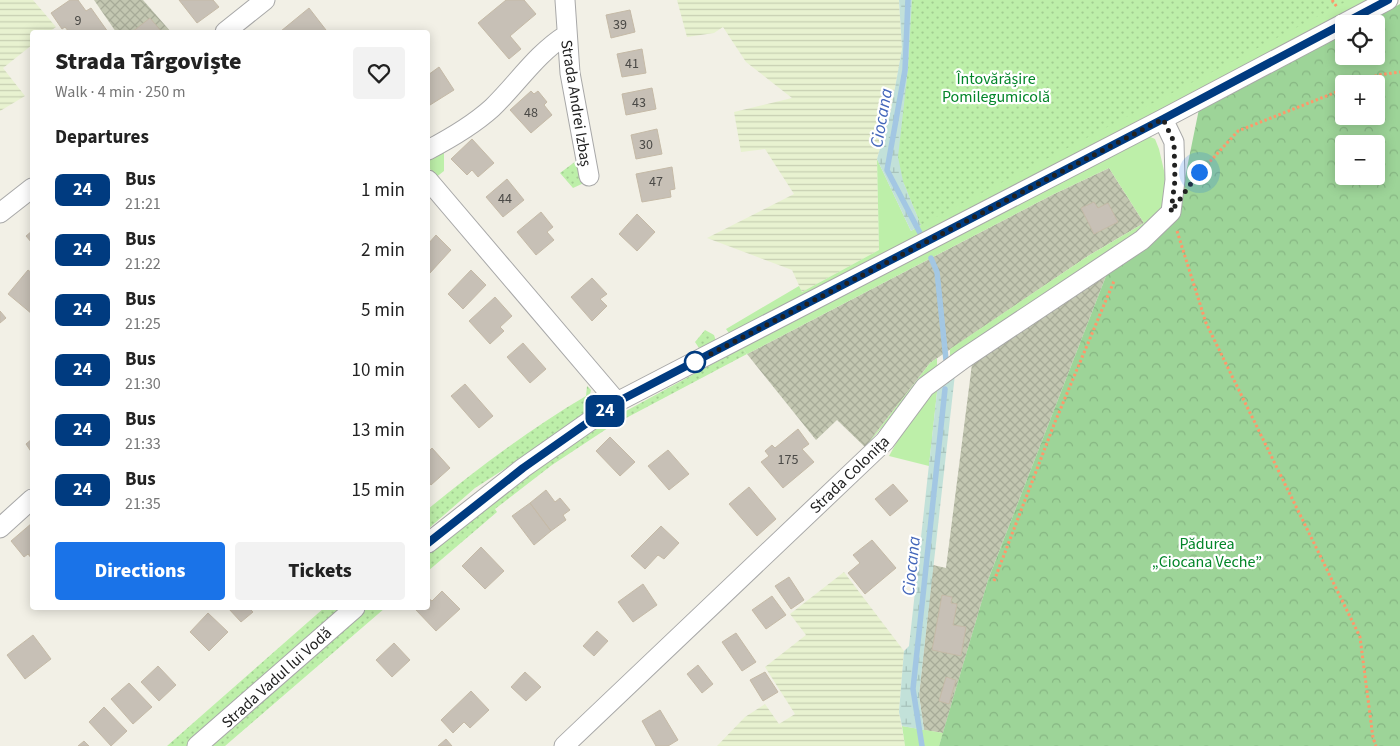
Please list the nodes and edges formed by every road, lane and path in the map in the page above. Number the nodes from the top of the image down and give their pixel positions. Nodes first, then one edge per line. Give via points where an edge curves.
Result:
1 (265, 0) edge
2 (564, 0) edge
3 (1388, 0) edge
4 (228, 30) edge
5 (566, 35) junction
6 (1400, 72) edge
7 (1378, 75) edge
8 (1335, 93) edge
9 (1163, 119) junction
10 (430, 149) edge
11 (589, 176) dead end
12 (430, 182) edge
13 (1188, 188) dead end
14 (30, 190) edge
15 (1171, 212) junction
16 (0, 214) edge
17 (1129, 249) junction
18 (617, 402) junction
19 (30, 502) edge
20 (0, 528) edge
21 (430, 541) edge
22 (994, 581) dead end
23 (353, 610) edge
24 (197, 746) edge
25 (564, 746) edge
26 (1376, 746) edge

1 - 4 street
2 - 5 street, Strada Andrei Izbaș
3 - 9 street
5 - 10 street via 550,45 492,107 465,130
5 - 11 street, Strada Andrei Izbaș
6 - 7 path
8 - 13 path via 1238,131
9 - 15 street via 1174,142 1175,180
9 - 18 street
12 - 18 street
14 - 16 street
15 - 17 street, Strada Colonița
15 - 26 path via 1206,323 1360,637
17 - 22 path via 1084,350
17 - 25 street, Strada Colonița via 963,359 925,388 886,441
18 - 21 street via 523,468
19 - 20 street
23 - 24 street, Strada Vadul lui Vodă

